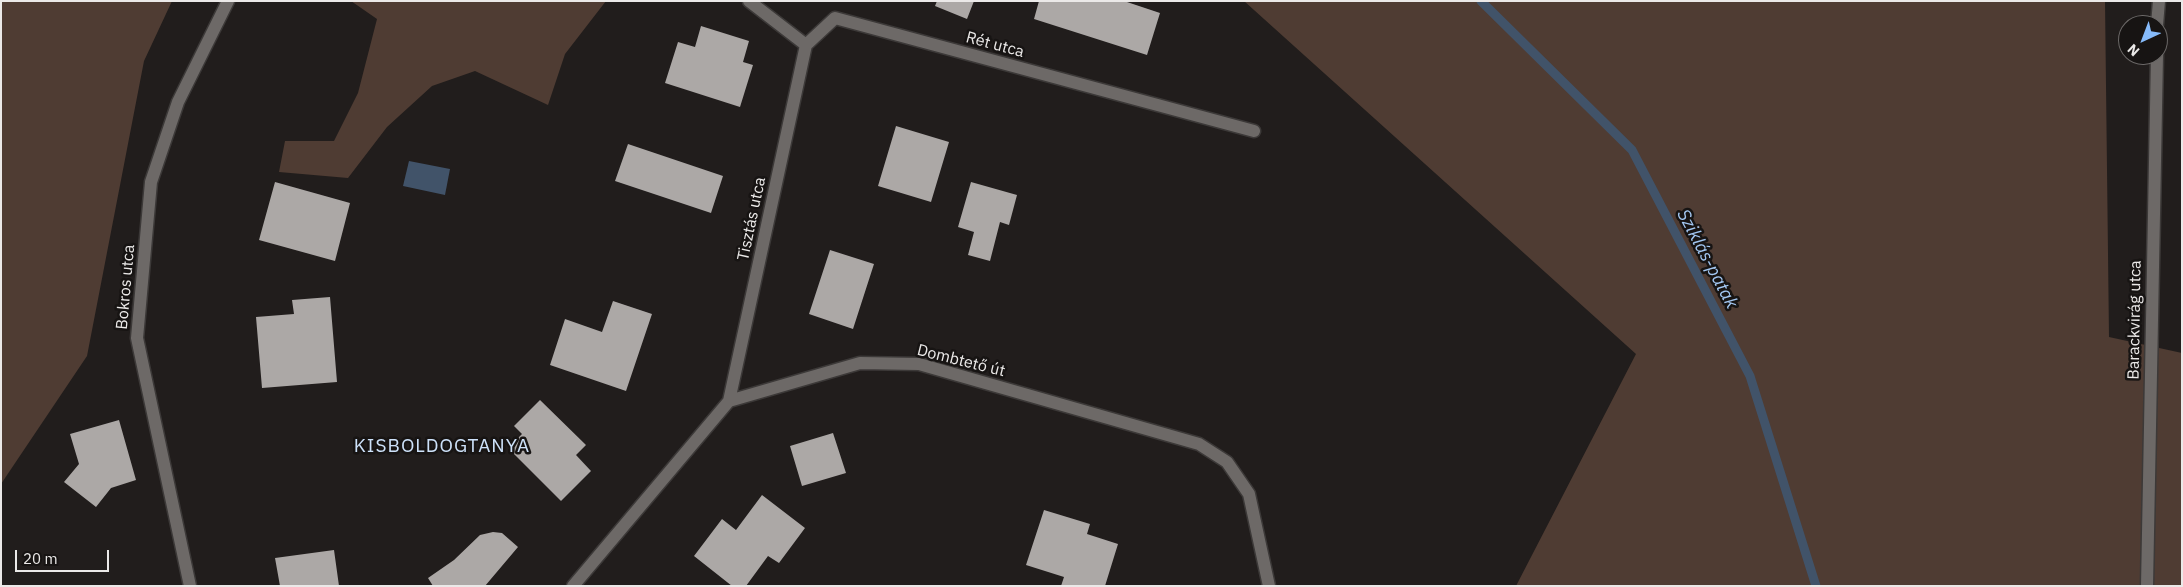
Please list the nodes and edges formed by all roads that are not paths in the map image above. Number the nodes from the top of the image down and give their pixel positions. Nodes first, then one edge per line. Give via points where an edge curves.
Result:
1 (228, 1) edge
2 (749, 1) edge
3 (2159, 1) edge
4 (2158, 15) edge
5 (806, 45) junction
6 (2157, 65) edge
7 (1254, 131) dead end
8 (729, 401) junction
9 (190, 586) edge
10 (573, 586) edge
11 (1269, 586) edge
12 (2147, 586) edge

1 - 9 street, Bokros utca via 178,102 151,182 137,338
2 - 5 street
3 - 4 street
5 - 7 street, Rét utca via 835,18
5 - 8 street, Tisztás utca
6 - 12 street, Barackvirág utca
8 - 10 street
8 - 11 street, Dombtető út via 860,363 920,364 1199,444 1227,462 1249,494

